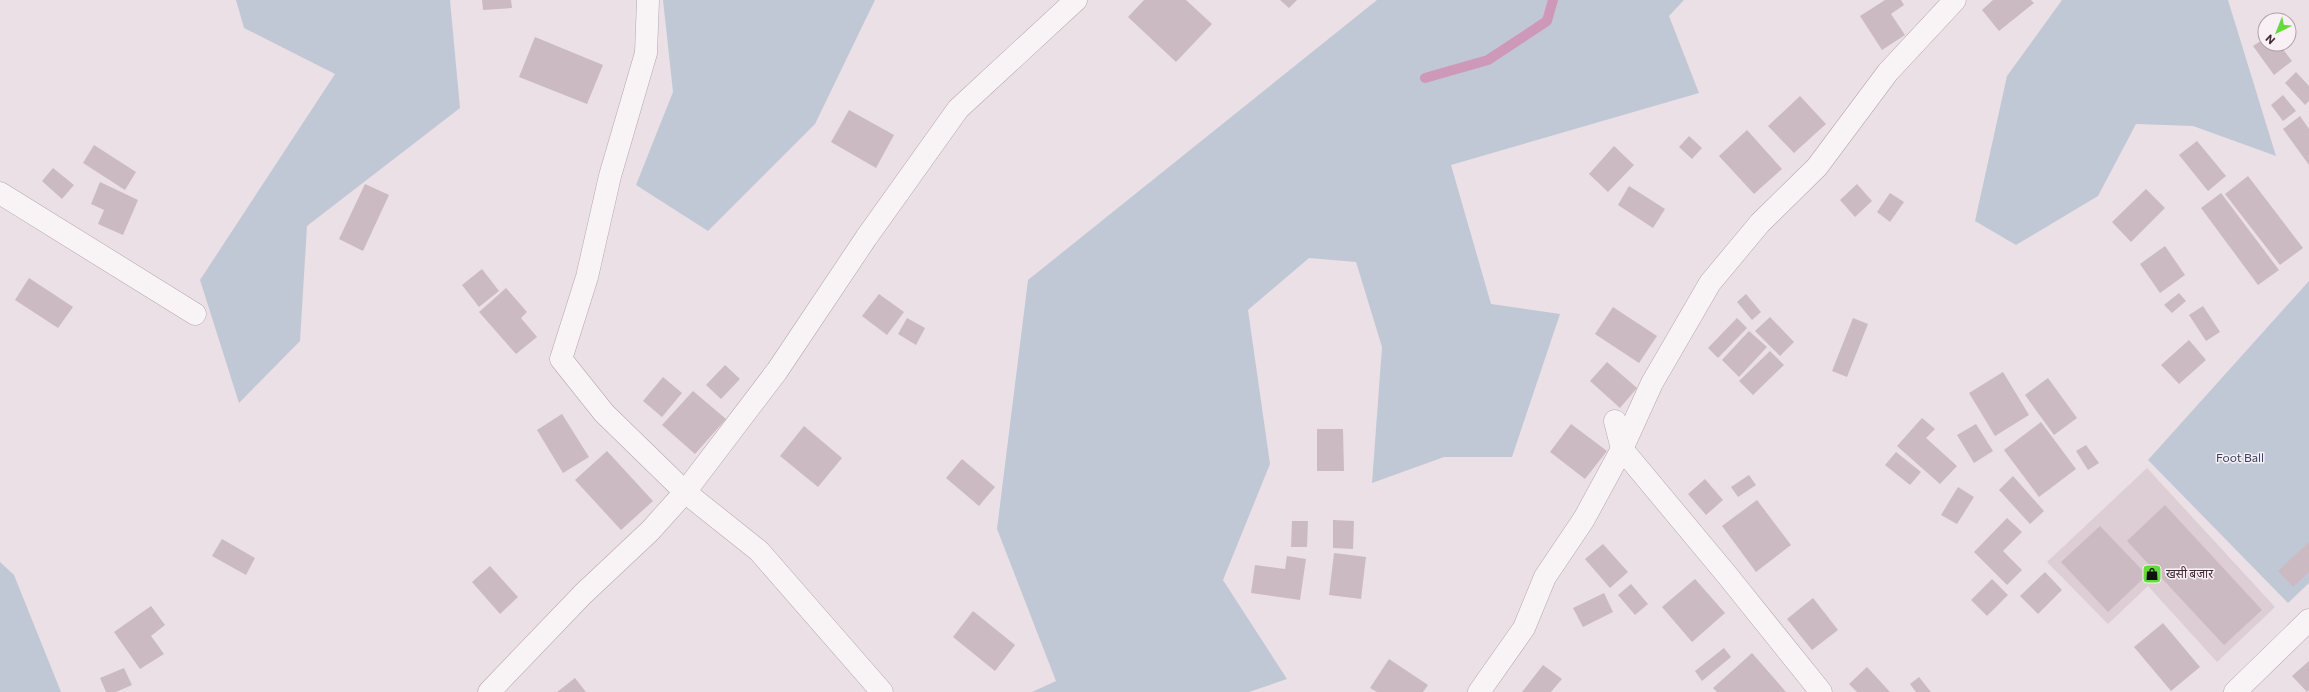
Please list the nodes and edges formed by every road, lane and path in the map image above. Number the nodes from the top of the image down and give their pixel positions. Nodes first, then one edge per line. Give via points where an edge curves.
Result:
1 (648, 0) edge
2 (1076, 0) edge
3 (1955, 0) edge
4 (0, 193) edge
5 (195, 314) dead end
6 (1615, 421) dead end
7 (1622, 449) junction
8 (685, 492) junction
9 (2309, 620) edge
10 (489, 692) edge
11 (882, 692) edge
12 (1479, 692) edge
13 (1821, 692) edge
14 (2236, 692) edge

1 - 8 street via 646,53 610,176 587,277 561,359 604,413
2 - 8 street via 958,109 866,238 777,371
3 - 7 street via 1888,72 1817,167 1760,223 1710,283 1652,383
4 - 5 street
6 - 7 street
7 - 12 street via 1584,519 1545,577 1524,628
7 - 13 street via 1728,575
8 - 10 street via 650,531 583,594
8 - 11 street via 759,551
9 - 14 street

